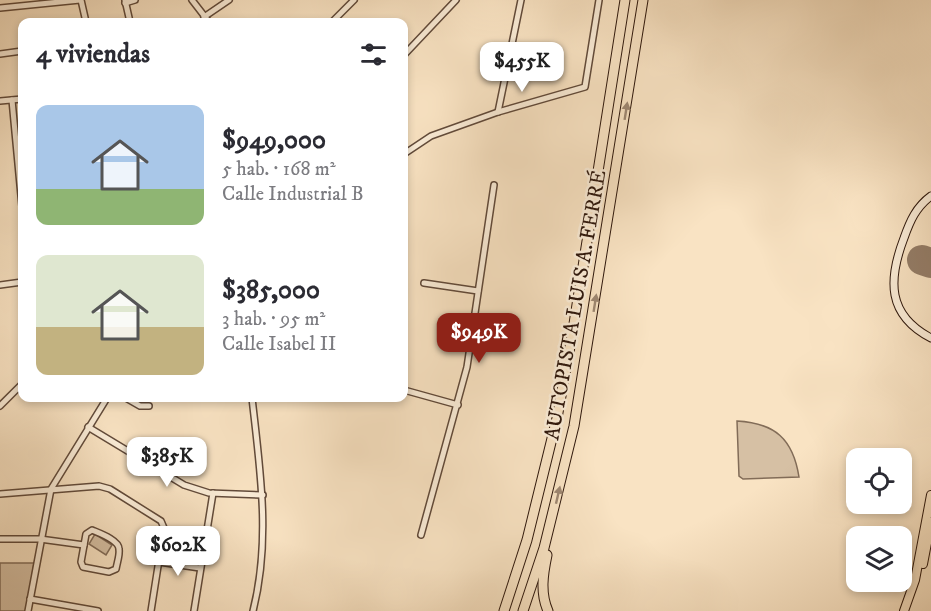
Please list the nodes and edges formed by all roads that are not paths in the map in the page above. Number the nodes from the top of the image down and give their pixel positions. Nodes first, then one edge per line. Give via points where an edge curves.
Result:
1 (14, 0) edge
2 (81, 0) edge
3 (135, 0) edge
4 (192, 0) edge
5 (229, 0) edge
6 (354, 0) edge
7 (456, 0) edge
8 (521, 0) edge
9 (599, 0) edge
10 (625, 0) edge
11 (643, 0) edge
12 (125, 1) edge
13 (16, 7) junction
14 (0, 8) edge
15 (204, 17) joint
16 (85, 18) edge
17 (129, 18) edge
18 (336, 18) edge
19 (408, 51) edge
20 (18, 52) edge
21 (0, 54) edge
22 (18, 99) edge
23 (12, 100) junction
24 (0, 101) edge
25 (498, 112) junction
26 (408, 151) edge
27 (18, 164) edge
28 (494, 185) dead end
29 (931, 196) edge
30 (18, 283) edge
31 (424, 283) dead end
32 (0, 285) edge
33 (478, 291) junction
34 (931, 338) edge
35 (18, 388) edge
36 (408, 391) edge
37 (104, 402) edge
38 (133, 402) edge
39 (252, 402) edge
40 (458, 405) junction
41 (0, 406) edge
42 (149, 406) dead end
43 (88, 427) junction
44 (51, 489) junction
45 (213, 493) junction
46 (0, 494) edge
47 (262, 495) junction
48 (931, 495) edge
49 (554, 514) junction
50 (931, 522) edge
51 (421, 535) dead end
52 (0, 539) edge
53 (40, 539) junction
54 (527, 540) junction
55 (84, 546) junction
56 (159, 562) junction
57 (201, 568) junction
58 (30, 599) junction
59 (905, 609) edge
60 (28, 611) edge
61 (98, 611) edge
62 (152, 611) edge
63 (194, 611) edge
64 (254, 611) edge
65 (497, 611) edge
66 (504, 611) edge
67 (523, 611) edge
68 (548, 611) edge

1 - 13 street
2 - 13 street
2 - 16 street
3 - 12 street
4 - 15 street
5 - 15 street
6 - 18 street
7 - 19 street
8 - 25 street
9 - 25 street via 585,87
10 - 54 highway, AUTOPISTA LUIS A. FERRÉ via 572,337 547,466
49 -> 11 highway, AUTOPISTA LUIS A. FERRÉ via 588,350
12 - 17 street
13 - 14 street
20 - 21 street
22 - 23 street
23 - 24 street
23 - 27 street
25 - 26 street via 431,136
28 - 33 street
29 - 34 main road via 909,223 893,283 903,315
30 - 32 street
31 - 33 street
33 - 40 street
35 - 41 street
36 - 40 street
37 - 43 street
38 - 42 street
39 - 47 street
40 - 51 street
43 - 44 street
43 - 45 street via 184,485
44 - 46 street
44 - 53 street
44 - 56 street via 110,489 162,521
45 - 47 street
45 - 57 street
47 - 64 street via 264,538
48 - 59 main road via 915,580
49 - 67 highway, AUTOPISTA LUIS A. FERRÉ
49 - 68 highway via 543,581
50 - 59 main road via 921,577
52 - 53 street
53 - 55 street
53 - 58 street
54 - 65 highway
54 - 66 highway, AUTOPISTA LUIS A. FERRÉ
55 - 55 street via 83,567 109,572 116,569 118,545 92,530 86,534
56 - 57 street
56 - 62 street
57 - 63 street
58 - 60 street
58 - 61 street

